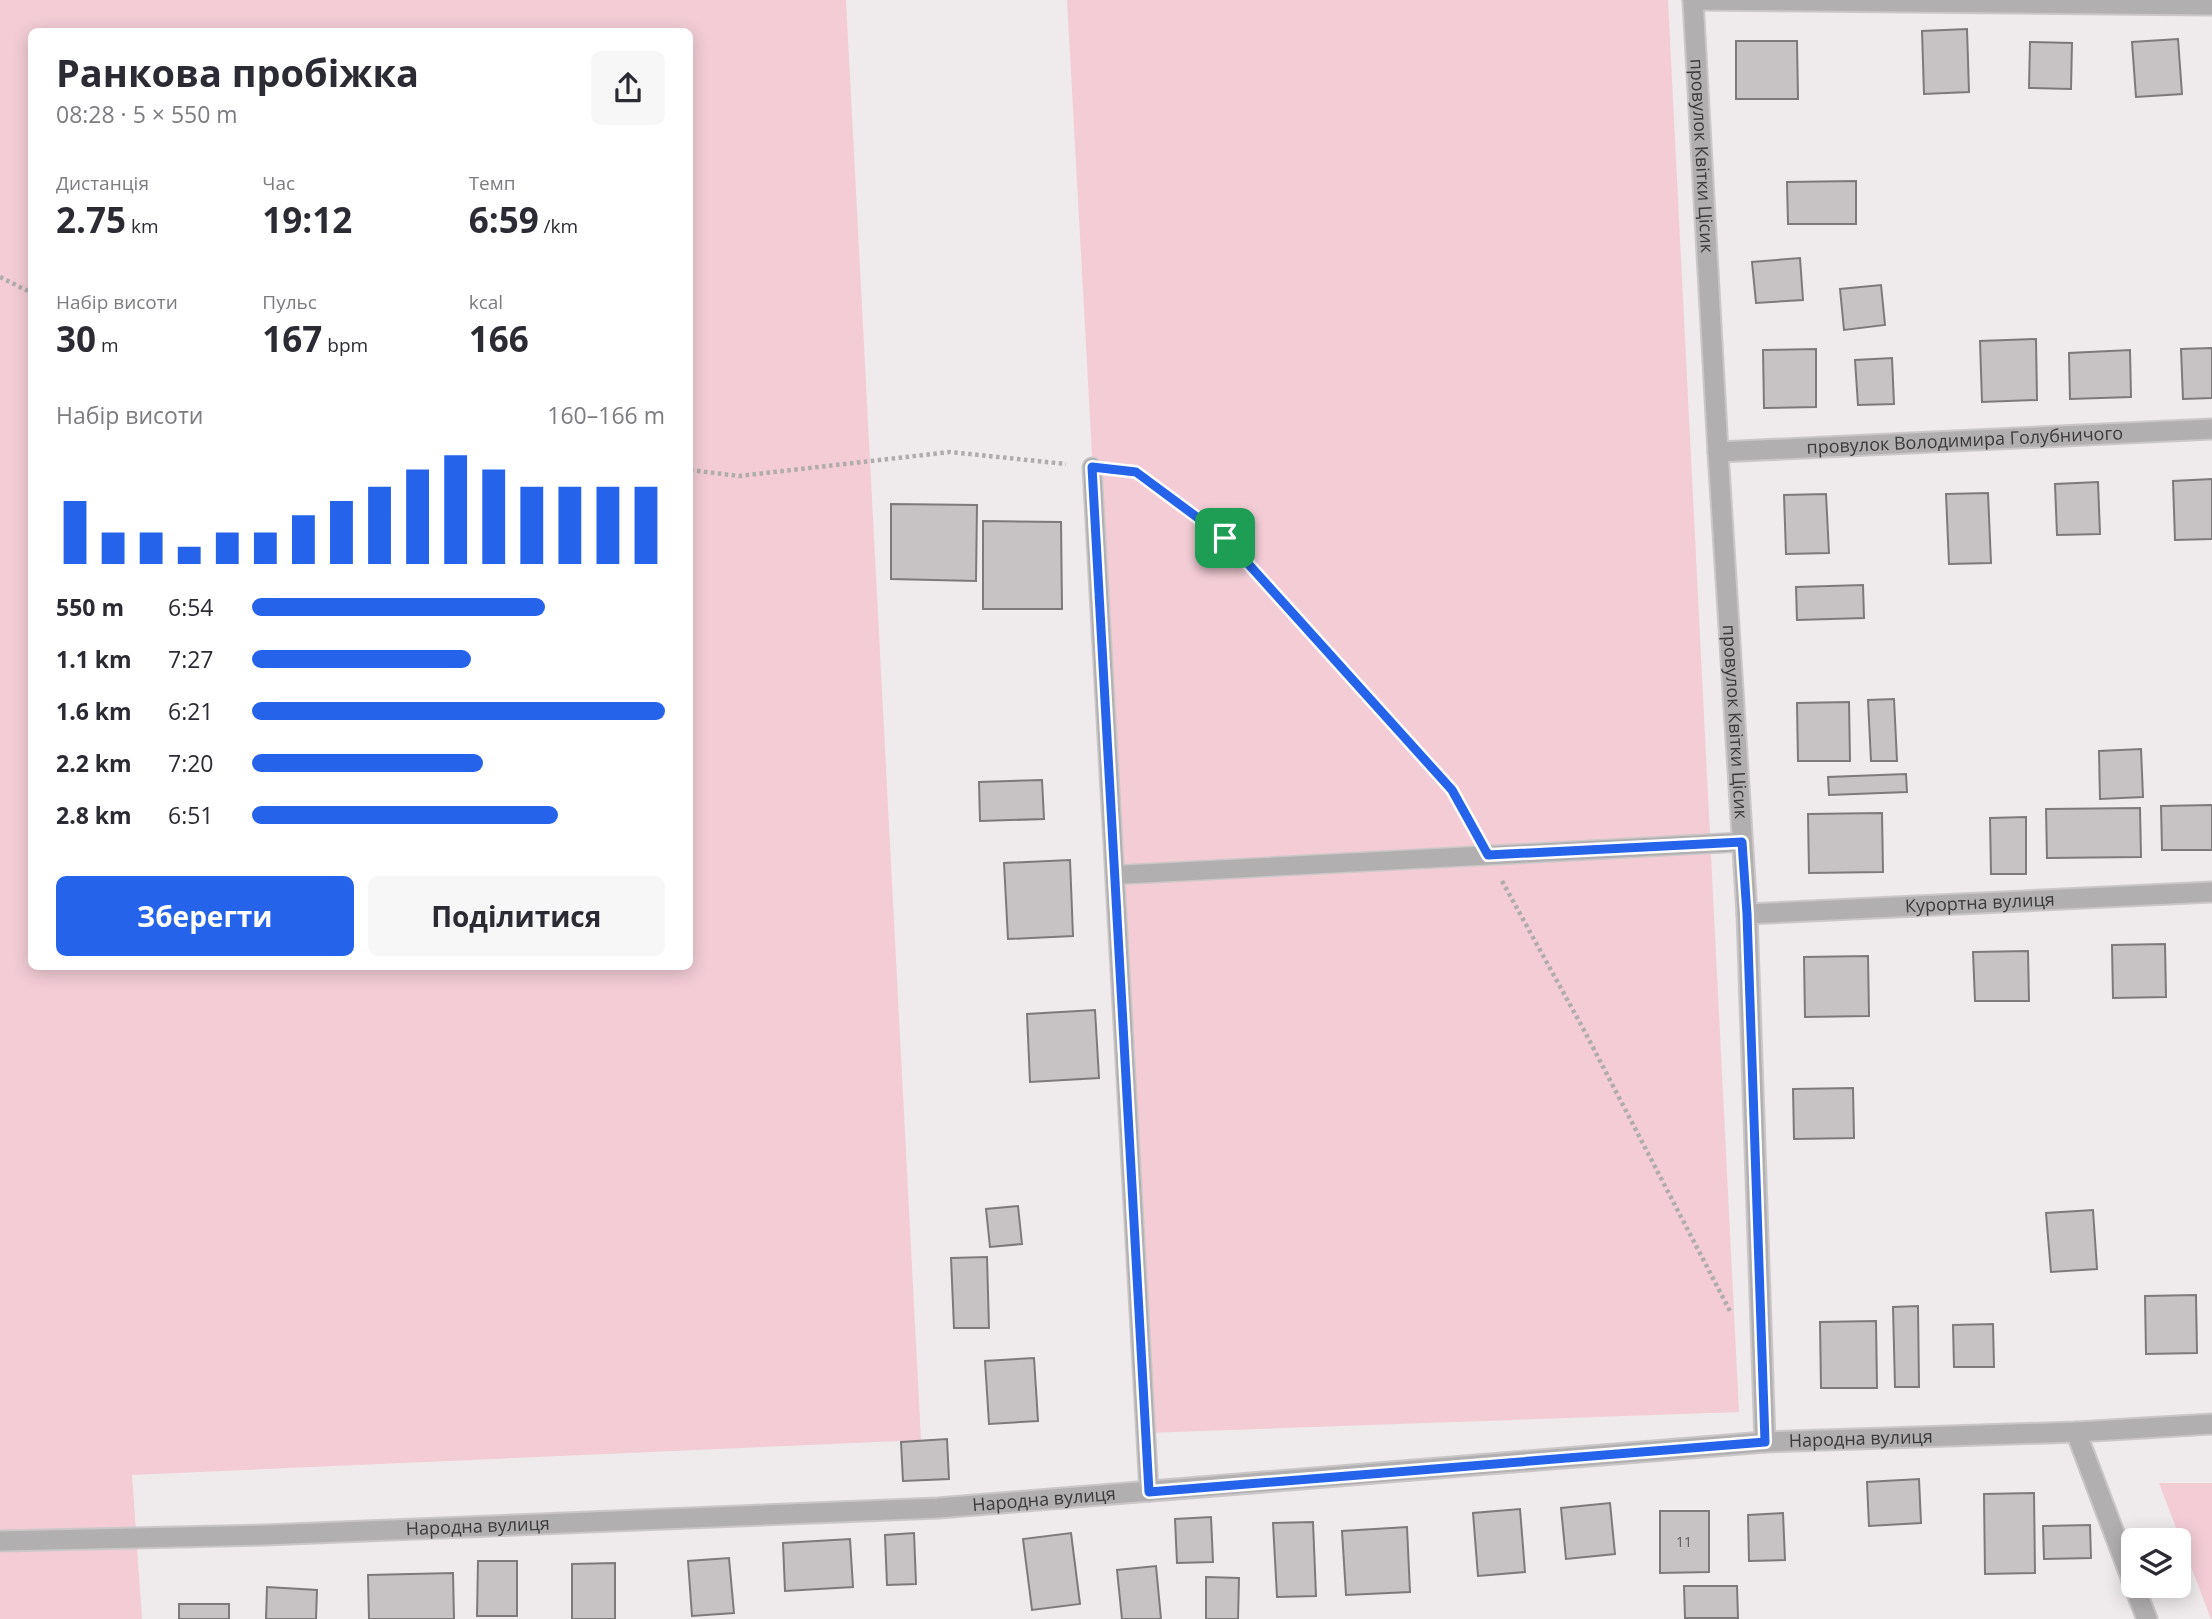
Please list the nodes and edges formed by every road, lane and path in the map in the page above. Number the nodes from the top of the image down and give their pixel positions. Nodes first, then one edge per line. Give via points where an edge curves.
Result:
1 (1693, 0) edge
2 (2212, 5) edge
3 (0, 277) edge
4 (28, 291) edge
5 (2212, 429) edge
6 (1718, 452) junction
7 (1092, 467) junction
8 (693, 470) edge
9 (1742, 842) junction
10 (1488, 855) junction
11 (1115, 875) junction
12 (2212, 892) edge
13 (1747, 914) junction
14 (1737, 1324) dead end
15 (2212, 1424) edge
16 (2076, 1432) junction
17 (1765, 1442) junction
18 (1149, 1492) junction
19 (0, 1541) edge
20 (2121, 1550) edge
21 (2139, 1598) edge
22 (2147, 1619) edge

1 - 2 street
1 - 6 street, провулок Квітки Цісик
3 - 4 path
5 - 6 street, провулок Володимира Голубничого
6 - 9 street, провулок Квітки Цісик
7 - 8 path via 950,452 739,476
7 - 10 path via 1136,472 1225,538 1452,790
7 - 11 lane
9 - 10 lane
9 - 13 street, провулок Квітки Цісик
10 - 11 lane
10 - 14 path
11 - 18 lane
12 - 13 street, Курортна вулиця
13 - 17 street, провулок Квітки Цісик
15 - 16 street, Народна вулиця
16 - 17 street, Народна вулиця
16 - 20 street
17 - 18 street, Народна вулиця
18 - 19 street, Народна вулиця via 938,1508
21 - 22 street

